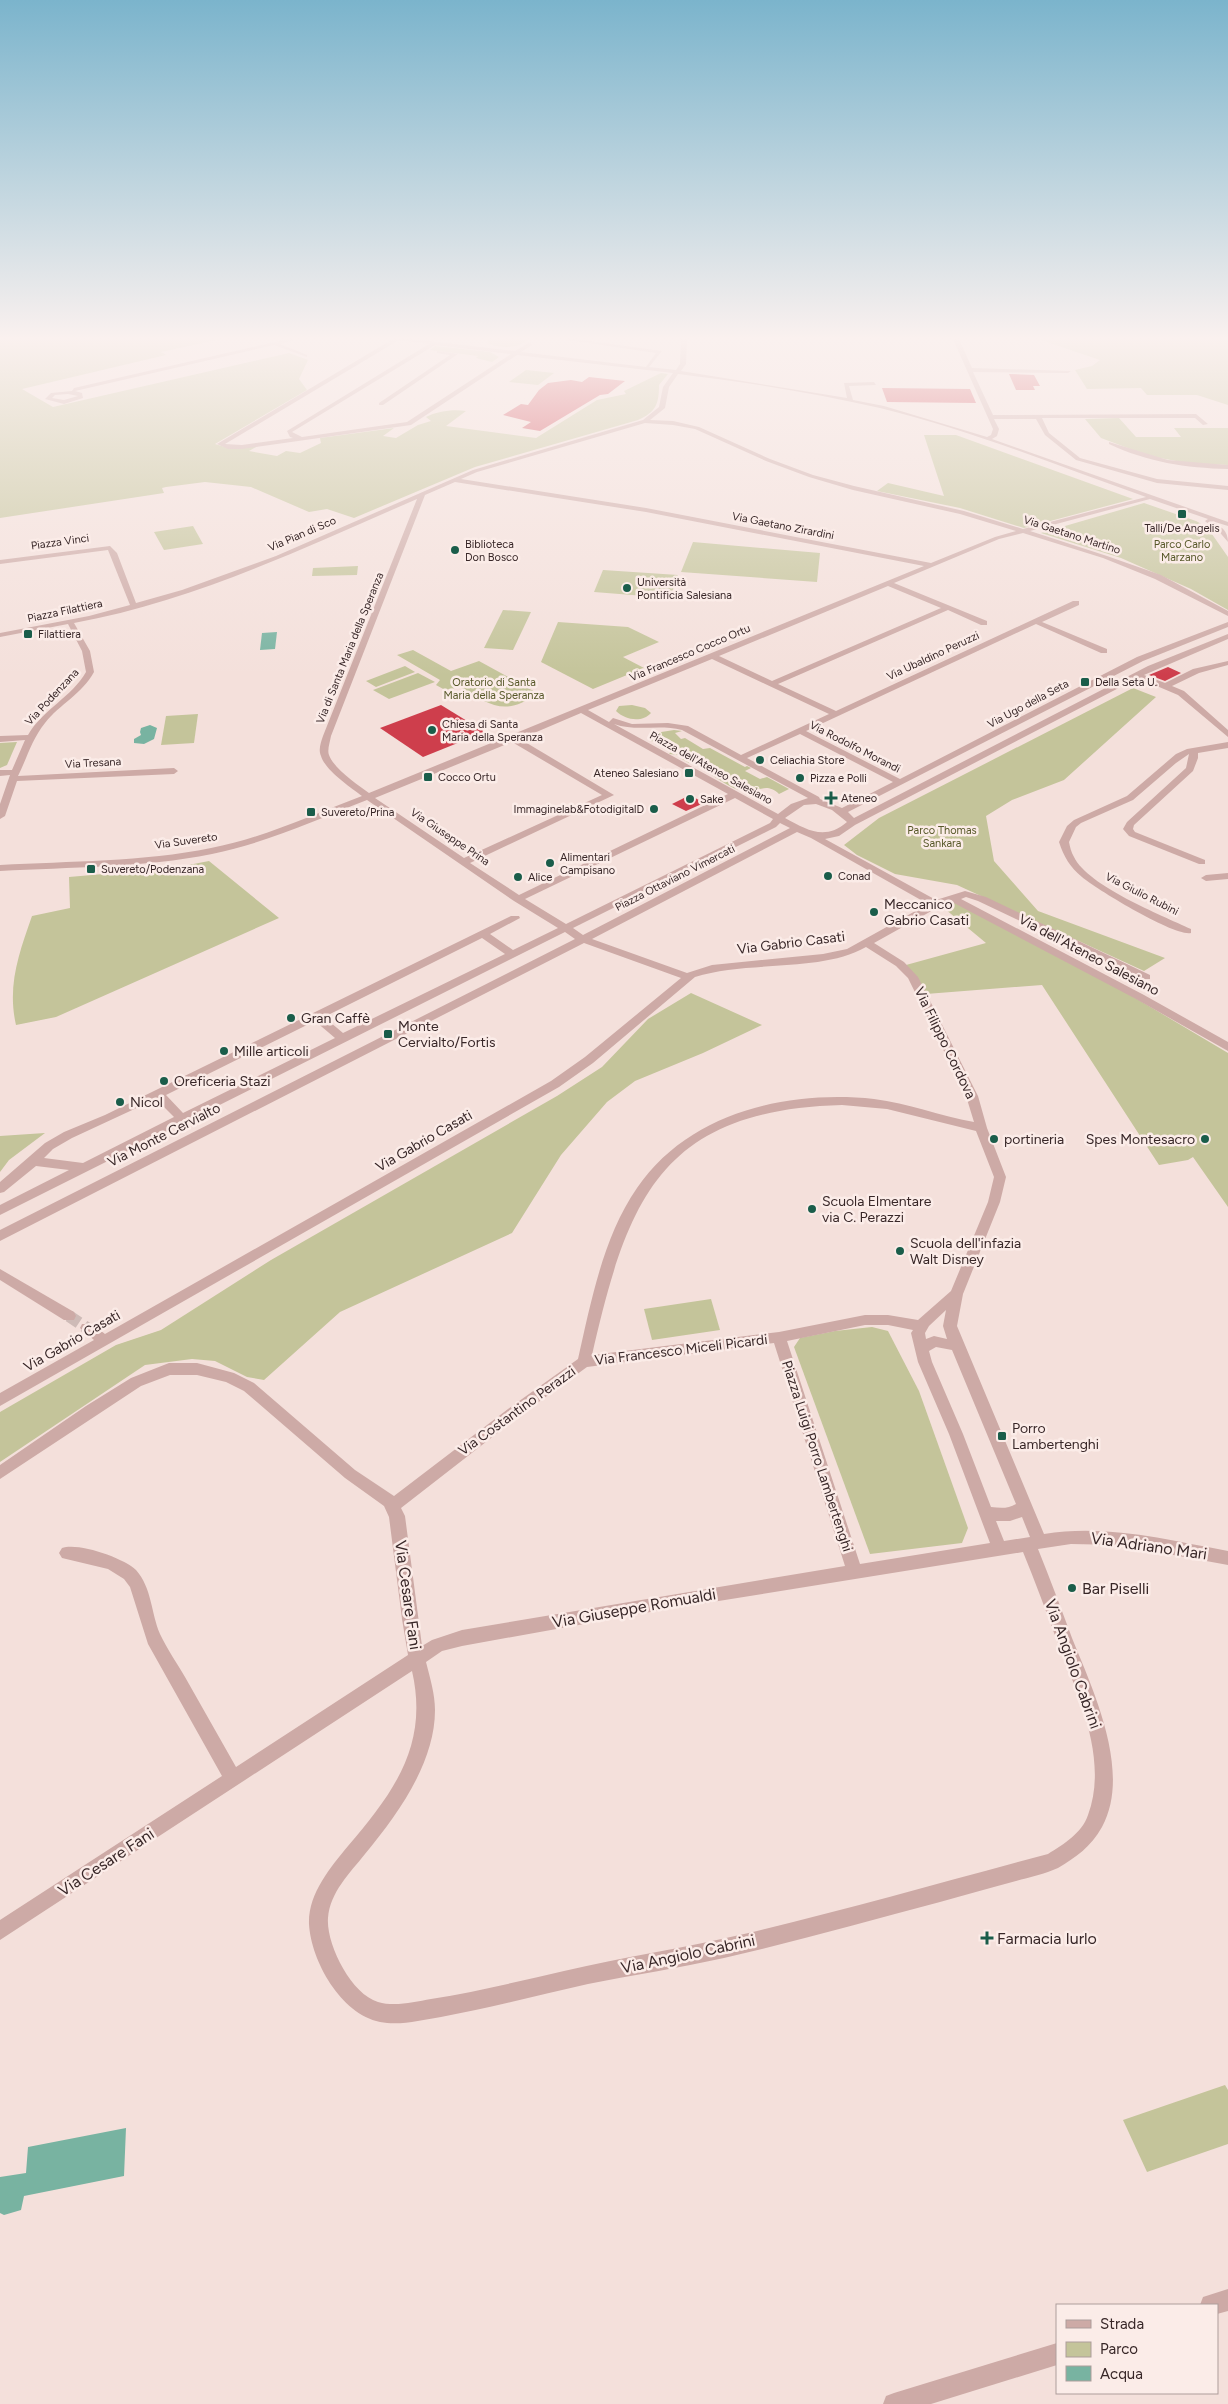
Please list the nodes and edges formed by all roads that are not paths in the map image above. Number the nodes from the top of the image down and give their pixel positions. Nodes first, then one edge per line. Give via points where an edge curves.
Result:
1 (539, 451) edge
2 (748, 451) edge
3 (1021, 451) edge
4 (1068, 451) edge
5 (1131, 451) edge
6 (1078, 459) junction
7 (1228, 467) edge
8 (1068, 468) junction
9 (453, 480) junction
10 (1228, 488) edge
11 (422, 494) junction
12 (1147, 499) junction
13 (385, 510) junction
14 (414, 519) junction
15 (1228, 524) edge
16 (1022, 531) junction
17 (1227, 538) edge
18 (0, 554) edge
19 (24, 559) junction
20 (0, 562) edge
21 (932, 564) junction
22 (888, 583) junction
23 (1076, 603) dead end
24 (134, 607) junction
25 (947, 608) junction
26 (1228, 614) edge
27 (1034, 621) junction
28 (70, 622) junction
29 (984, 623) dead end
30 (1228, 624) edge
31 (0, 635) edge
32 (1228, 636) edge
33 (1104, 651) dead end
34 (712, 656) junction
35 (1228, 663) edge
36 (1137, 675) junction
37 (772, 684) junction
38 (1166, 686) junction
39 (585, 708) junction
40 (835, 714) junction
41 (659, 727) junction
42 (800, 731) junction
43 (1228, 734) edge
44 (30, 737) junction
45 (512, 738) junction
46 (632, 738) junction
47 (0, 739) edge
48 (1228, 745) edge
49 (1193, 751) junction
50 (741, 758) junction
51 (174, 771) dead end
52 (0, 773) edge
53 (15, 775) junction
54 (901, 783) junction
55 (734, 794) junction
56 (368, 797) junction
57 (816, 800) junction
58 (842, 812) junction
59 (0, 816) edge
60 (779, 819) junction
61 (852, 823) junction
62 (796, 828) junction
63 (814, 836) junction
64 (464, 862) junction
65 (1202, 862) dead end
66 (0, 868) edge
67 (1228, 876) edge
68 (1206, 878) dead end
69 (518, 899) junction
70 (953, 899) junction
71 (934, 903) junction
72 (515, 918) dead end
73 (565, 929) junction
74 (1188, 930) dead end
75 (483, 934) junction
76 (583, 939) junction
77 (867, 943) junction
78 (513, 955) junction
79 (687, 977) junction
80 (1146, 977) dead end
81 (316, 1016) junction
82 (341, 1037) junction
83 (1228, 1047) edge
84 (158, 1094) junction
85 (182, 1118) junction
86 (981, 1128) junction
87 (34, 1161) junction
88 (84, 1167) junction
89 (0, 1189) edge
90 (0, 1210) edge
91 (0, 1236) edge
92 (0, 1274) edge
93 (956, 1294) junction
94 (69, 1316) tunnel mouth
95 (920, 1326) junction
96 (87, 1328) tunnel mouth
97 (779, 1337) junction
98 (104, 1340) junction
99 (956, 1346) junction
100 (921, 1349) junction
101 (584, 1362) junction
102 (0, 1400) edge
103 (0, 1473) edge
104 (393, 1504) junction
105 (1025, 1507) junction
106 (986, 1512) junction
107 (1034, 1543) junction
108 (999, 1548) junction
109 (67, 1553) dead end
110 (1228, 1558) edge
111 (855, 1572) junction
112 (417, 1657) junction
113 (233, 1779) junction
114 (0, 1931) edge
115 (1228, 2300) edge
116 (1214, 2304) edge
117 (1056, 2354) edge
118 (894, 2404) edge

1 - 9 street, Via Pian di Sco
2 - 16 street, Via Gaetano Martino via 822,479 962,512
3 - 8 street
4 - 6 street
5 - 7 street via 1167,462
6 - 8 street
6 - 10 street via 1157,481
8 - 12 street
8 - 15 street
9 - 11 street, Via Pian di Sco
9 - 21 street, Via Gaetano Zirardini via 641,509
11 - 13 street, Via Pian di Sco
11 - 14 street, Via di Santa Maria della Speranza
12 - 16 street, Via Francesco Cocco Ortu
12 - 17 street via 1209,522
13 - 14 street via 404,512
13 - 24 street, Via Pian di Sco via 233,575
14 - 56 street, Via di Santa Maria della Speranza via 324,746 330,765
16 - 21 street, Via Francesco Cocco Ortu
16 - 26 street, Via Gaetano Martino via 1138,569 1180,587
18 - 19 street, Piazza Vinci via 18,552
19 - 20 street, Piazza Vinci
19 - 24 street, Piazza Vinci via 99,548 113,550
21 - 22 street, Via Francesco Cocco Ortu
22 - 25 street
22 - 34 street, Via Francesco Cocco Ortu
23 - 27 street, Via Ubaldino Peruzzi
24 - 28 street, Piazza Filattiera
25 - 29 street
25 - 37 street
27 - 33 street
27 - 40 street, Via Ubaldino Peruzzi
28 - 31 street, Piazza Filattiera
28 - 44 street, Via Podenzana via 86,652 90,672
30 - 54 street, Via Ugo della Seta via 1140,659
32 - 36 street, Via Ugo della Seta
34 - 37 street
34 - 39 street, Via Francesco Cocco Ortu
35 - 38 street via 1198,670
36 - 38 street
36 - 61 street, Via Ugo della Seta
37 - 40 street
38 - 43 street via 1183,694
39 - 41 street, Piazza dell'Ateneo Salesiano via 623,725
39 - 45 street, Via Francesco Cocco Ortu
39 - 46 street, Piazza dell'Ateneo Salesiano
40 - 42 street, Via Ubaldino Peruzzi
41 - 46 street, Piazza dell'Ateneo Salesiano
41 - 50 street, Piazza dell'Ateneo Salesiano via 685,728
42 - 50 street, Via Ubaldino Peruzzi
42 - 54 street, Via Rodolfo Morandi
44 - 47 street
44 - 53 street, Via Podenzana
45 - 56 street, Via Francesco Cocco Ortu
45 - 64 street via 610,796
46 - 55 street, Piazza dell'Ateneo Salesiano
48 - 49 street, Via Giulio Rubini
49 - 65 street via 1190,768 1128,829 1132,834
49 - 74 street, Via Giulio Rubini via 1179,756 1130,798 1072,826 1065,844 1070,860 1094,883
50 - 57 street, Piazza dell'Ateneo Salesiano
51 - 53 street, Via Tresana
52 - 53 street, Via Tresana
53 - 59 street, Via Podenzana
54 - 58 street, Via Ugo della Seta
55 - 60 street, Piazza dell'Ateneo Salesiano
55 - 69 street
56 - 64 street, Via Giuseppe Prina
56 - 66 street, Via Suvereto via 270,835 212,851 159,859
57 - 58 street, Piazza dell'Ateneo Salesiano
57 - 60 street, Piazza dell'Ateneo Salesiano via 797,804
58 - 61 street, Piazza dell'Ateneo Salesiano
60 - 62 street, Piazza dell'Ateneo Salesiano
60 - 73 street, Piazza Ottaviano Vimercati via 774,825
61 - 63 street via 834,834
62 - 63 street, Piazza dell'Ateneo Salesiano
62 - 76 street, Piazza Ottaviano Vimercati
63 - 71 street
64 - 69 street, Via Giuseppe Prina
67 - 68 street
69 - 73 street
70 - 71 street
70 - 80 street via 965,894 982,899
70 - 83 street, Via dell'Ateneo Salesiano
71 - 77 street, Via Gabrio Casati
72 - 75 street
73 - 76 street
73 - 78 street, Via Monte Cervialto
75 - 78 street
75 - 81 street
76 - 79 street
76 - 91 street, Via Monte Cervialto
77 - 79 street, Via Gabrio Casati via 834,956 712,968
77 - 86 street, Via Filippo Cordova via 900,964 913,977 972,1096
78 - 82 street, Via Monte Cervialto
79 - 98 street, Via Gabrio Casati via 556,1084
81 - 82 street
81 - 84 street
82 - 85 street, Via Monte Cervialto
84 - 85 street, Via Monte Cervialto
84 - 87 street via 55,1142
85 - 88 street, Via Monte Cervialto
86 - 93 street, Via Filippo Cordova via 999,1171 999,1186
86 - 101 street, Via Costantino Perazzi via 886,1105 824,1101 791,1103 759,1110 706,1131 669,1158 638,1196 599,1296
87 - 88 street
87 - 89 street
88 - 90 street, Via Monte Cervialto
92 - 94 street
93 - 95 street, Via Filippo Cordova
93 - 99 street via 950,1326
95 - 97 street via 872,1320
95 - 100 street
96 - 98 street
97 - 101 street, Via Francesco Miceli Picardi
97 - 111 street, Piazza Luigi Porro Lambertenghi
98 - 102 street, Via Gabrio Casati
99 - 100 street via 934,1341
99 - 105 street
100 - 106 street
101 - 104 street, Via Costantino Perazzi
103 - 104 street via 118,1392 156,1373 182,1368 221,1374 250,1387 350,1474
104 - 112 street, Via Cesare Fani
105 - 106 street via 1012,1515
105 - 107 street
106 - 108 street
107 - 108 street
107 - 110 street, Via Adriano Mari via 1071,1537 1106,1537
107 - 112 street, Via Angiolo Cabrini via 1092,1710 1104,1763 1100,1808 1084,1838 1064,1856 1052,1862 742,1944 459,2004 406,2013 383,2013 364,2007 341,1981 320,1939 319,1910 328,1888 380,1820 417,1756 427,1706
108 - 111 street
109 - 113 street via 123,1567 139,1585 154,1639
111 - 112 street, Via Giuseppe Romualdi via 462,1638 438,1644
112 - 113 street, Via Cesare Fani
113 - 114 street, Via Cesare Fani
115 - 116 street
117 - 118 street

